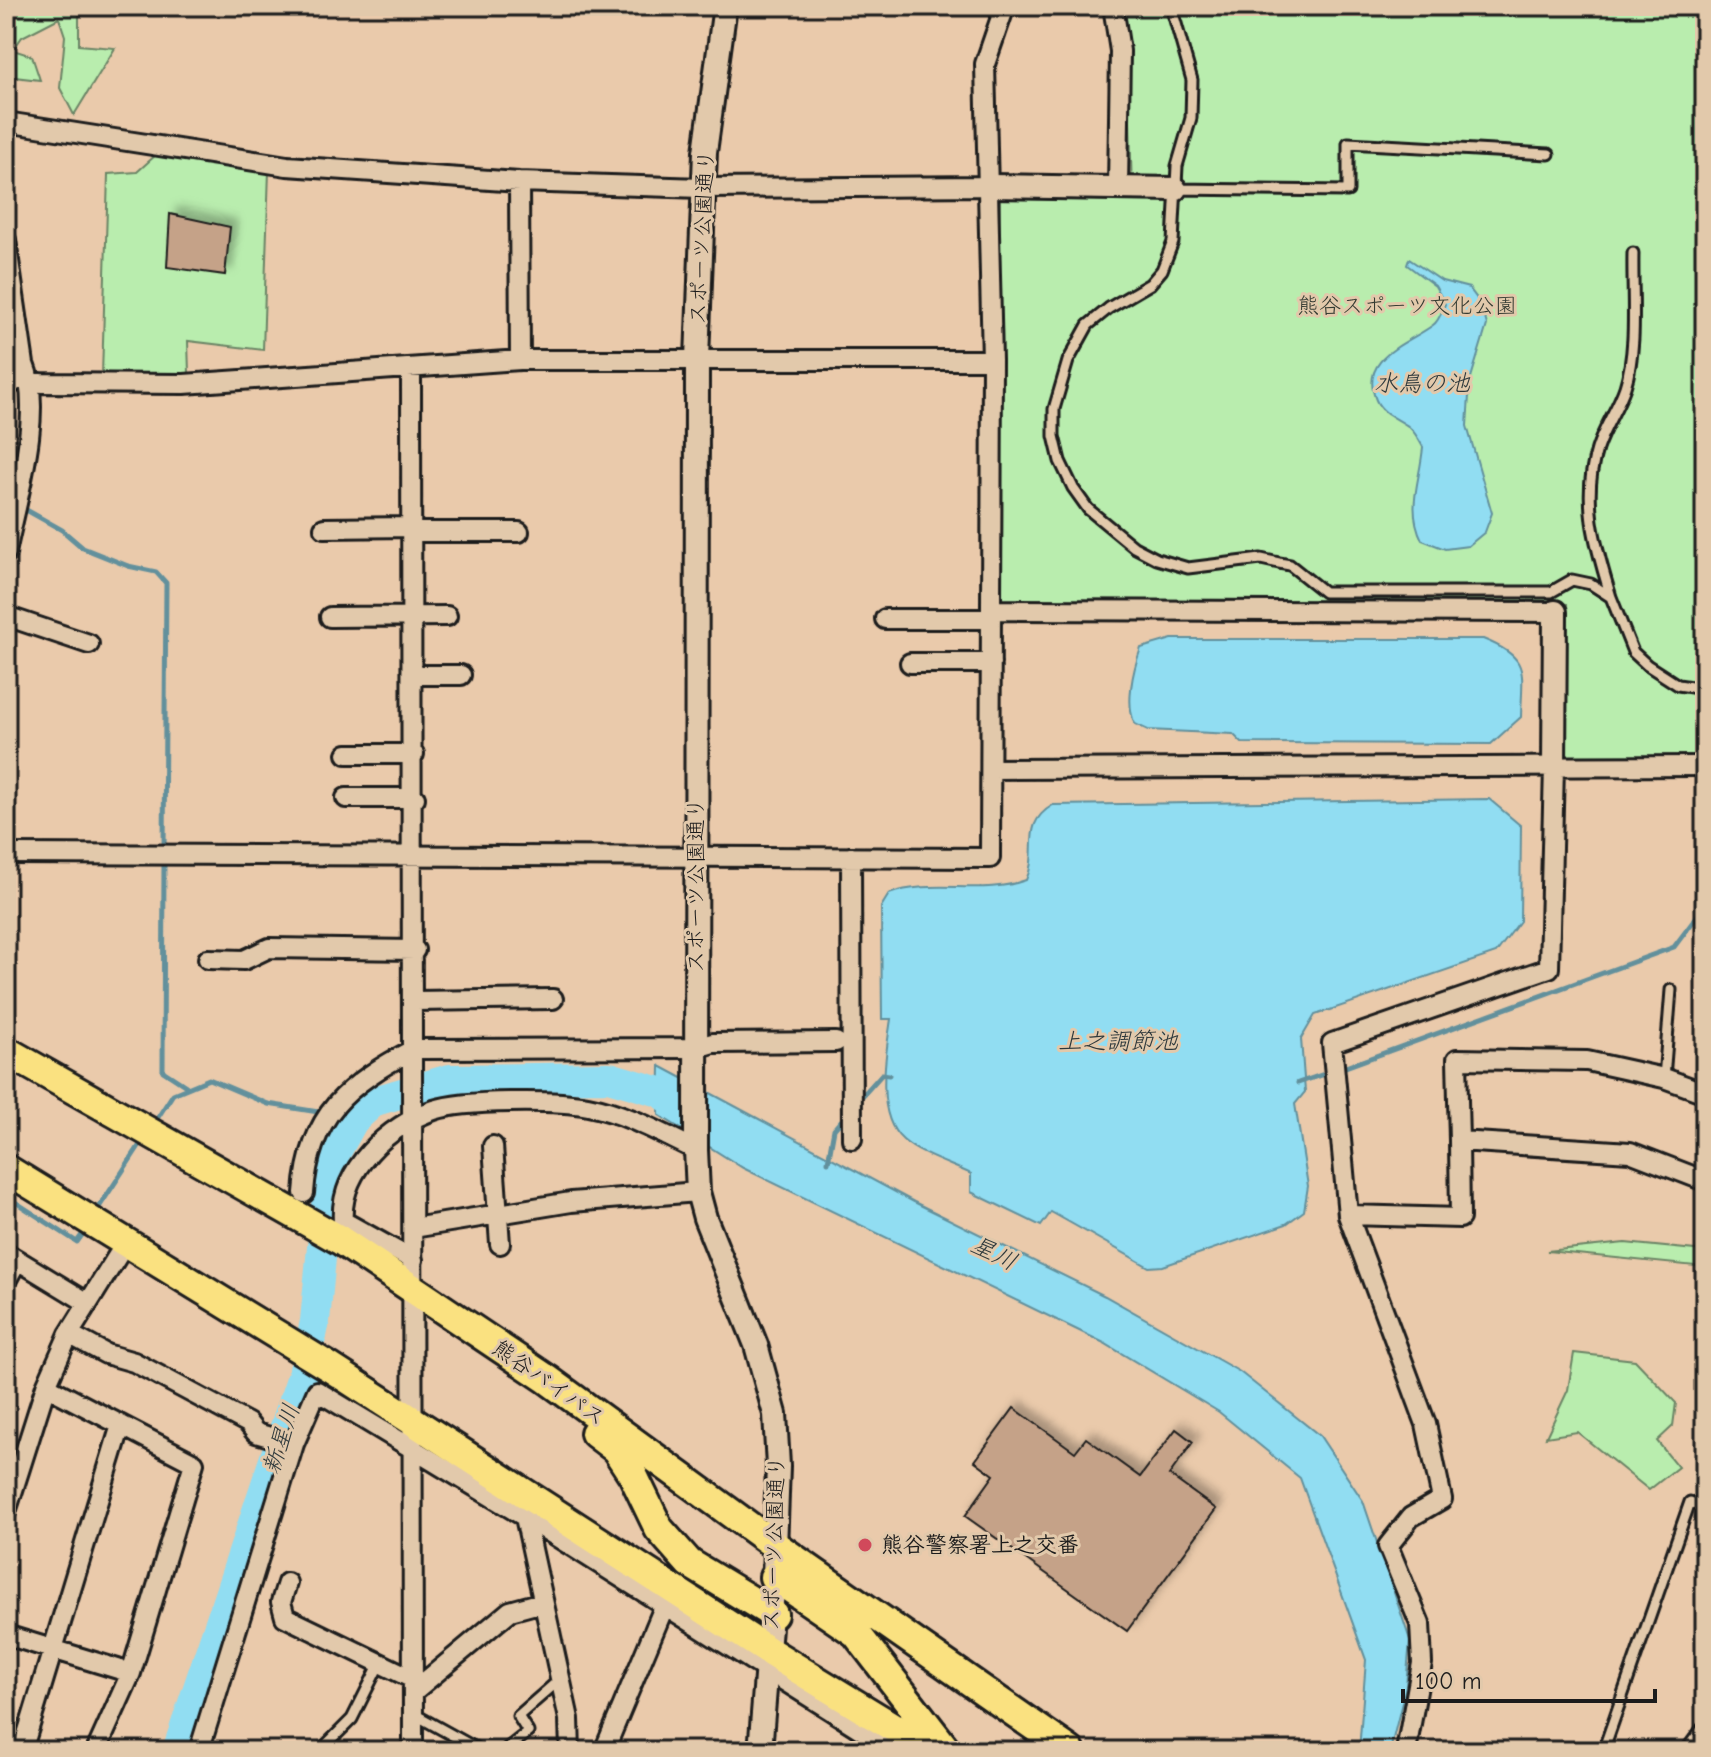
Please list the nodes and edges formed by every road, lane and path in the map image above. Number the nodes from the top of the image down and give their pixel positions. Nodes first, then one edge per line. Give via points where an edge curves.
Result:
1 (725, 6) edge
2 (1005, 6) edge
3 (1113, 6) edge
4 (1171, 6) edge
5 (6, 122) edge
6 (1549, 154) dead end
7 (519, 182) junction
8 (989, 186) junction
9 (702, 188) junction
10 (1118, 188) junction
11 (1175, 189) junction
12 (6, 240) edge
13 (1633, 253) dead end
14 (697, 359) junction
15 (520, 360) junction
16 (992, 360) junction
17 (411, 370) junction
18 (32, 383) junction
19 (6, 387) edge
20 (324, 528) dead end
21 (412, 529) junction
22 (519, 532) dead end
23 (6, 553) edge
24 (1611, 597) junction
25 (1555, 612) joint
26 (991, 614) junction
27 (6, 616) edge
28 (413, 616) junction
29 (447, 616) dead end
30 (330, 617) dead end
31 (885, 619) dead end
32 (89, 644) dead end
33 (910, 663) dead end
34 (991, 663) junction
35 (414, 675) junction
36 (461, 675) dead end
37 (1705, 689) edge
38 (347, 754) dead end
39 (414, 754) junction
40 (1705, 766) edge
41 (1554, 767) junction
42 (991, 769) junction
43 (346, 798) dead end
44 (415, 798) junction
45 (6, 854) edge
46 (415, 855) junction
47 (851, 857) junction
48 (696, 858) junction
49 (415, 950) junction
50 (208, 959) dead end
51 (1671, 990) dead end
52 (553, 999) dead end
53 (415, 1001) junction
54 (836, 1042) dead end
55 (414, 1049) junction
56 (6, 1051) edge
57 (696, 1054) junction
58 (1664, 1078) junction
59 (1705, 1093) edge
60 (413, 1120) junction
61 (852, 1139) dead end
62 (1459, 1141) junction
63 (493, 1146) dead end
64 (696, 1150) junction
65 (6, 1169) edge
66 (1705, 1181) edge
67 (698, 1192) junction
68 (301, 1204) junction
69 (498, 1214) junction
70 (1348, 1215) junction
71 (413, 1228) junction
72 (125, 1244) junction
73 (500, 1244) dead end
74 (12, 1257) edge
75 (413, 1260) junction
76 (6, 1281) edge
77 (414, 1292) junction
78 (88, 1303) junction
79 (69, 1334) junction
80 (531, 1369) junction
81 (46, 1386) junction
82 (413, 1420) junction
83 (121, 1425) junction
84 (293, 1444) junction
85 (15, 1450) edge
86 (412, 1450) junction
87 (1705, 1508) edge
88 (6, 1512) edge
89 (525, 1517) junction
90 (776, 1546) junction
91 (774, 1577) junction
92 (287, 1583) dead end
93 (543, 1602) junction
94 (664, 1607) junction
95 (773, 1614) junction
96 (6, 1635) edge
97 (52, 1649) junction
98 (769, 1660) junction
99 (380, 1663) junction
100 (131, 1673) junction
101 (558, 1681) junction
102 (414, 1685) junction
103 (414, 1714) junction
104 (1705, 1732) edge
105 (475, 1750) edge
106 (22, 1751) edge
107 (96, 1751) edge
108 (199, 1751) edge
109 (320, 1751) edge
110 (413, 1751) edge
111 (504, 1751) edge
112 (570, 1751) edge
113 (604, 1751) edge
114 (760, 1751) edge
115 (895, 1751) edge
116 (932, 1751) edge
117 (947, 1751) edge
118 (1070, 1751) edge
119 (1406, 1751) edge
120 (1603, 1751) edge
121 (1691, 1751) edge

1 - 9 street, スポーツ公園通り
2 - 8 street via 985,64
3 - 10 street via 1120,51
4 - 11 lane via 1192,80 1191,118
5 - 7 street via 287,166
6 - 11 lane via 1348,143 1348,191
7 - 9 street
7 - 15 street
8 - 9 street
8 - 10 street
8 - 16 street
9 - 14 street, スポーツ公園通り
10 - 11 street
11 - 24 lane via 1173,242 1162,270 1150,284 1088,325 1059,383 1054,409 1057,449 1088,509 1157,559 1188,568 1261,559 1290,565 1324,592 1551,592 1572,580
12 - 18 street via 24,364
13 - 24 lane via 1625,387 1591,476 1589,513
14 - 15 street
14 - 16 street
14 - 48 street, スポーツ公園通り
15 - 17 street
16 - 26 street
17 - 18 street via 184,384
17 - 21 street
18 - 19 street via 18,379
18 - 23 street
20 - 21 street
21 - 22 street
21 - 28 street
24 - 37 lane via 1633,652 1669,681
25 - 26 street
25 - 41 street
26 - 31 street
26 - 34 street
27 - 32 street
28 - 29 street
28 - 30 street
28 - 35 street
33 - 34 street
34 - 42 street
35 - 36 street
35 - 39 street
38 - 39 street
39 - 44 street
40 - 41 street
41 - 42 street
41 - 70 street via 1549,968 1332,1043
42 - 47 street via 990,858
43 - 44 street
44 - 46 street
45 - 46 street
46 - 48 street
46 - 49 street
47 - 48 street
47 - 61 street
48 - 57 street, スポーツ公園通り
49 - 50 street via 269,948 244,960
49 - 53 street
51 - 58 lane
52 - 53 street
53 - 55 street
54 - 57 street via 713,1043
55 - 57 street
55 - 60 street
55 - 68 street via 379,1068 321,1124 306,1158
56 - 68 highway, 熊谷バイパス via 148,1131
57 - 64 street, スポーツ公園通り
58 - 59 street
58 - 62 street via 1587,1061 1457,1059
60 - 64 street via 436,1109 479,1104 584,1105 610,1111
60 - 71 street
60 - 75 street via 373,1149 353,1174 342,1206 343,1221
62 - 66 street via 1630,1152
62 - 70 street via 1460,1218
63 - 69 street
64 - 67 street, スポーツ公園通り
65 - 72 highway
67 - 69 street
67 - 90 street, スポーツ公園通り via 767,1376 775,1414
68 - 77 highway, 熊谷バイパス via 340,1240
69 - 71 street
69 - 73 street
70 - 119 street via 1426,1424 1442,1499 1411,1517 1388,1546 1420,1624 1422,1663
71 - 75 street
72 - 78 street
72 - 82 highway
74 - 76 street
74 - 78 street
75 - 77 street
77 - 80 highway, 熊谷バイパス
77 - 82 street
78 - 79 street
79 - 81 street
79 - 84 street via 134,1362 248,1423 256,1433
80 - 90 highway, 熊谷バイパス
80 - 95 highway via 538,1389 616,1449 659,1529 689,1563
81 - 83 street
81 - 85 street
82 - 86 street
82 - 98 highway
83 - 97 street
83 - 100 street via 194,1463
84 - 86 street via 317,1391
84 - 108 street
85 - 88 street
86 - 89 street
86 - 102 street
87 - 120 lane via 1690,1502
89 - 93 street
89 - 94 street
90 - 91 street, スポーツ公園通り
90 - 118 highway, 熊谷バイパス
91 - 95 street, スポーツ公園通り
91 - 117 highway via 856,1633
92 - 99 street via 281,1602 285,1617
93 - 101 street
93 - 102 street via 510,1611
94 - 98 street
94 - 113 street
95 - 98 street, スポーツ公園通り
96 - 97 street
97 - 100 street
97 - 106 street
98 - 114 street, スポーツ公園通り
98 - 115 street
98 - 116 highway
99 - 102 street
99 - 109 lane via 352,1719
100 - 107 street
101 - 111 lane via 518,1716 528,1732
101 - 112 street via 569,1719
102 - 103 street
103 - 105 lane
103 - 110 street
104 - 121 street

